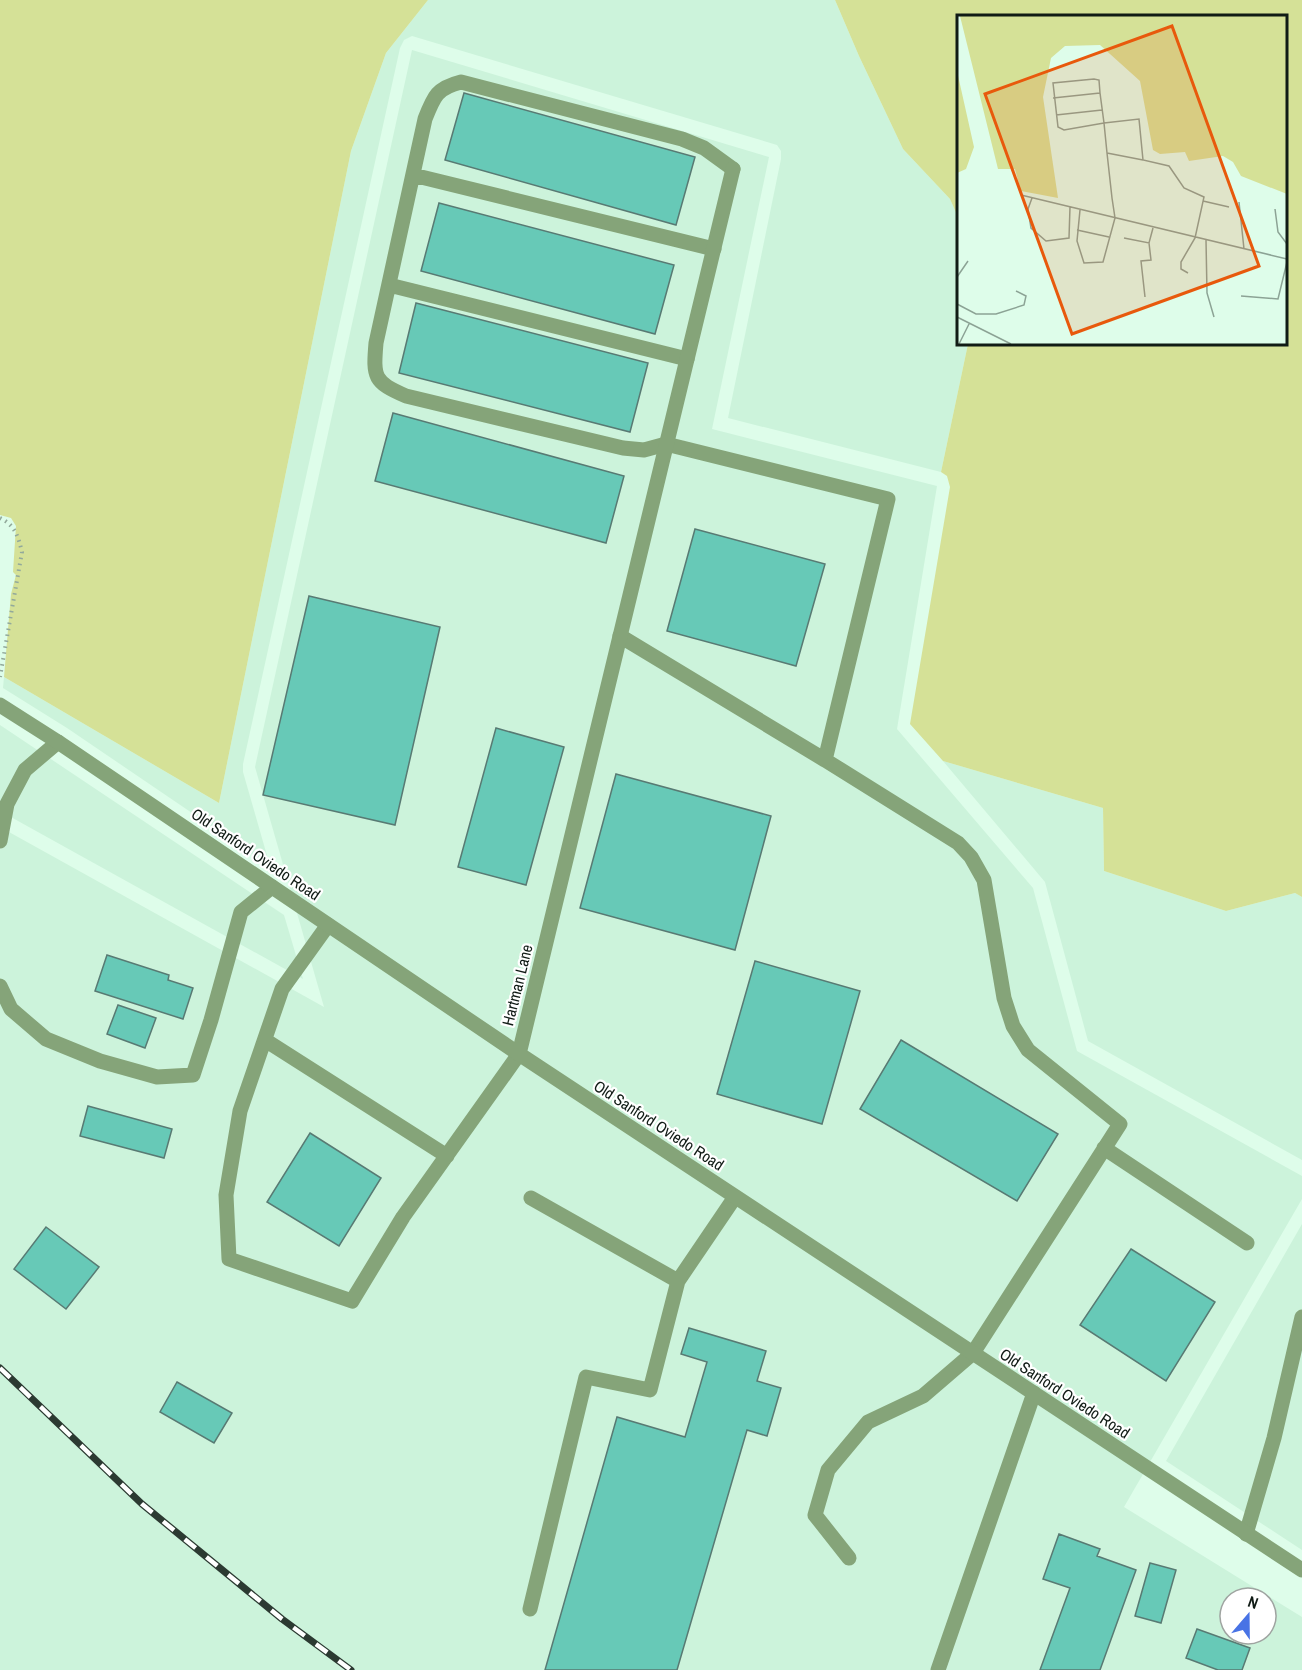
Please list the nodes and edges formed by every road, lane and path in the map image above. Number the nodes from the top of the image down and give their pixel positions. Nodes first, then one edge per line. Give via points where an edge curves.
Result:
1 (413, 175) junction
2 (714, 249) junction
3 (389, 285) junction
4 (687, 360) junction
5 (666, 444) junction
6 (0, 518) edge
7 (620, 636) junction
8 (0, 677) edge
9 (0, 705) edge
10 (58, 742) junction
11 (825, 760) junction
12 (0, 841) edge
13 (272, 887) junction
14 (328, 925) junction
15 (0, 986) edge
16 (265, 1040) junction
17 (519, 1054) junction
18 (1104, 1148) junction
19 (447, 1156) junction
20 (735, 1197) junction
21 (531, 1198) dead end
22 (1247, 1243) dead end
23 (678, 1281) junction
24 (1302, 1317) edge
25 (973, 1353) junction
26 (1034, 1394) junction
27 (1246, 1534) junction
28 (849, 1558) dead end
29 (1302, 1570) edge
30 (530, 1609) dead end
31 (938, 1670) edge

1 - 2 street
1 - 2 street, Hartman Lane via 431,102 444,86 461,81 682,138 704,148 733,169
1 - 3 street
2 - 4 street, Hartman Lane
3 - 4 street
3 - 5 street via 374,363 377,378 387,387 406,396 622,448 644,450
4 - 5 street, Hartman Lane
5 - 7 street, Hartman Lane
5 - 11 street via 888,500
6 - 8 path via 12,524 22,552
7 - 11 street
7 - 17 street, Hartman Lane
9 - 10 street, Old Sanford Oviedo Road
10 - 12 street via 25,770 7,804
10 - 13 street, Old Sanford Oviedo Road
11 - 18 street via 958,843 971,857 984,880 1004,998 1013,1026 1028,1050 1120,1124
13 - 14 street, Old Sanford Oviedo Road
13 - 15 street via 241,912 193,1075 157,1077 100,1061 46,1039 11,1009
14 - 16 street via 282,989
14 - 17 street, Old Sanford Oviedo Road
16 - 19 street
16 - 19 street via 240,1111 226,1195 229,1259 352,1301 403,1217
17 - 19 street
17 - 20 street, Old Sanford Oviedo Road
18 - 22 street
18 - 25 street
20 - 23 street
20 - 25 street, Old Sanford Oviedo Road
21 - 23 street
23 - 30 street via 650,1390 586,1377
24 - 27 street via 1274,1438
25 - 26 street, Old Sanford Oviedo Road
25 - 28 street via 923,1396 868,1422 828,1470 815,1515
26 - 27 street, Old Sanford Oviedo Road
26 - 31 street
27 - 29 street, Old Sanford Oviedo Road

